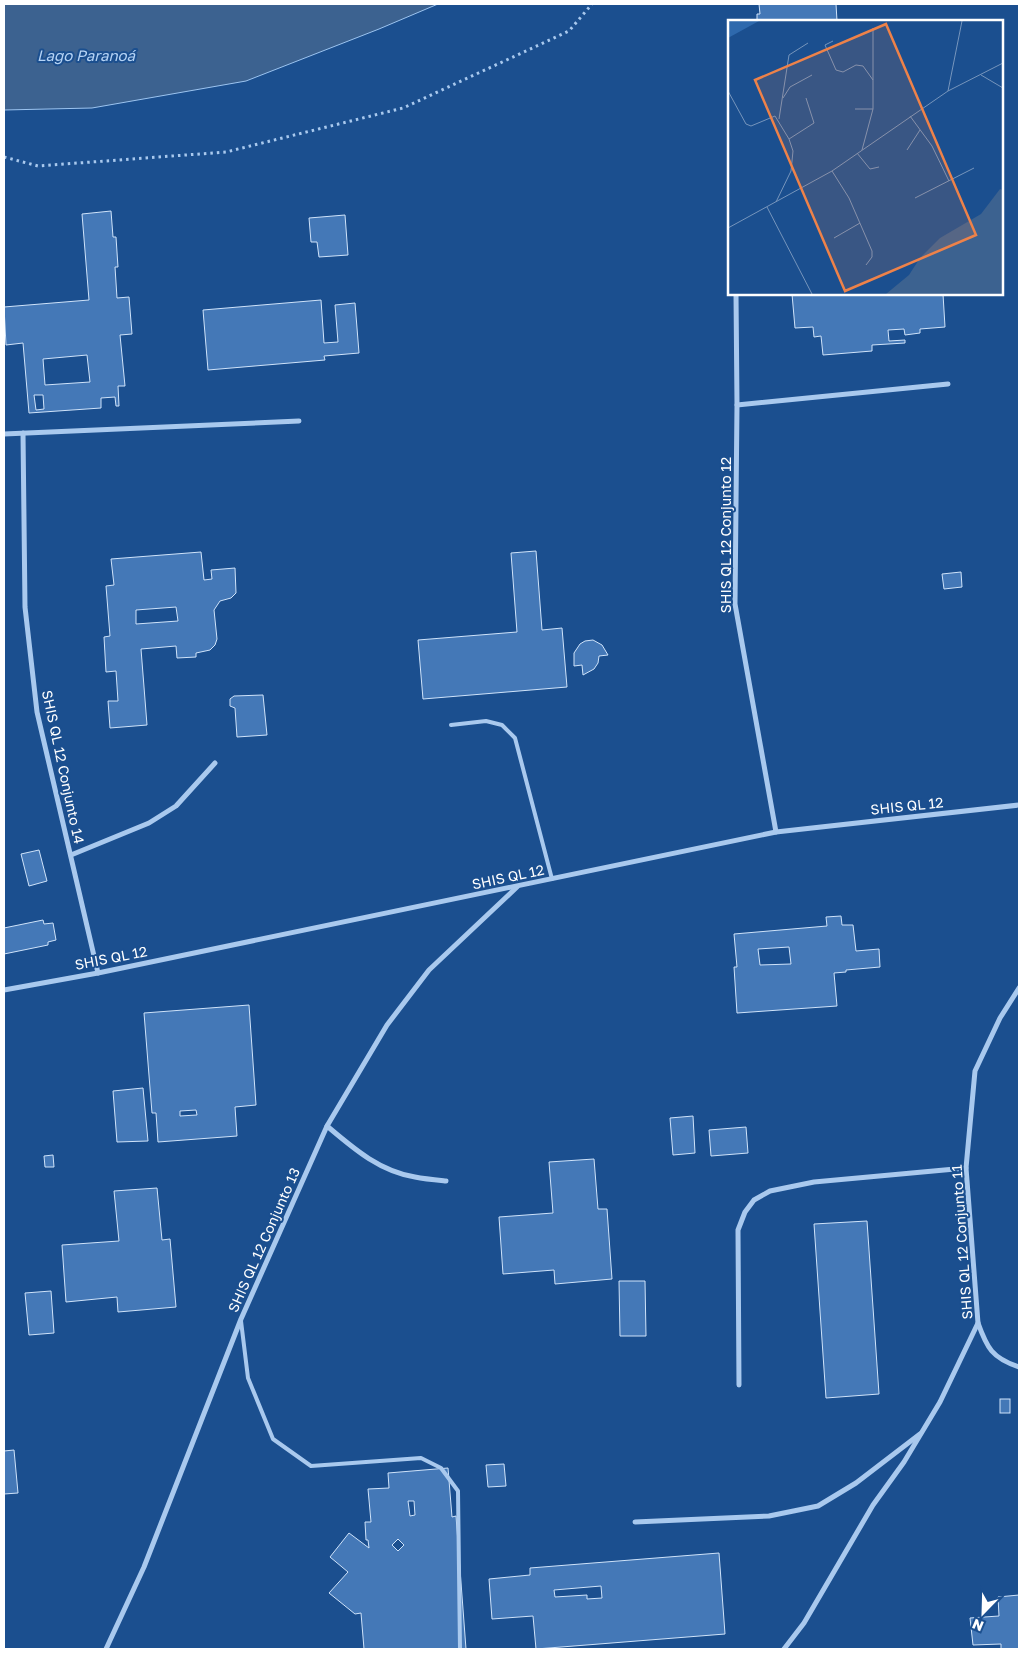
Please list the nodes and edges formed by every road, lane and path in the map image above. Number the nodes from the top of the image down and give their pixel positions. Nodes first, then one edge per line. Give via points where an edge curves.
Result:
1 (592, 4) edge
2 (4, 157) edge
3 (736, 295) edge
4 (948, 384) dead end
5 (737, 405) junction
6 (299, 421) dead end
7 (23, 433) junction
8 (4, 434) edge
9 (451, 725) dead end
10 (215, 763) dead end
11 (1019, 805) edge
12 (776, 832) junction
13 (71, 855) junction
14 (552, 879) junction
15 (517, 886) junction
16 (98, 973) junction
17 (1019, 988) edge
18 (4, 990) edge
19 (327, 1126) junction
20 (966, 1168) junction
21 (446, 1181) dead end
22 (241, 1319) junction
23 (978, 1322) junction
24 (1019, 1367) edge
25 (739, 1385) dead end
26 (922, 1432) junction
27 (635, 1522) dead end
28 (106, 1649) edge
29 (460, 1649) edge
30 (784, 1649) edge

1 - 2 path via 569,31 403,108 226,152 38,166
3 - 5 street, SHIS QL 12 Conjunto 12
4 - 5 street
5 - 12 street, SHIS QL 12 Conjunto 12 via 735,604
6 - 7 street
7 - 8 street
7 - 13 street, SHIS QL 12 Conjunto 14 via 25,607 36,712
9 - 14 lane via 486,720 502,725 515,738
10 - 13 street via 169,811 149,823
11 - 12 street, SHIS QL 12
12 - 14 street, SHIS QL 12
13 - 16 street, SHIS QL 12 Conjunto 14
14 - 15 street, SHIS QL 12
15 - 16 street, SHIS QL 12
15 - 19 street, SHIS QL 12 Conjunto 13 via 429,970 387,1025
16 - 18 street, SHIS QL 12
17 - 20 street, SHIS QL 12 Conjunto 11 via 1000,1018 975,1071
19 - 21 street via 362,1155 384,1167 414,1177
19 - 22 street, SHIS QL 12 Conjunto 13
20 - 23 street, SHIS QL 12 Conjunto 11
20 - 25 street via 814,1182 770,1191 754,1200 738,1230
22 - 28 street, SHIS QL 12 Conjunto 13 via 148,1558
22 - 29 lane via 248,1378 273,1439 311,1466 421,1458 441,1468 458,1491
23 - 24 street, SHIS QL 12 Conjunto 11 via 986,1344 995,1356
23 - 26 street
26 - 27 street via 856,1483 818,1506 769,1516
26 - 30 street via 873,1505 804,1623

